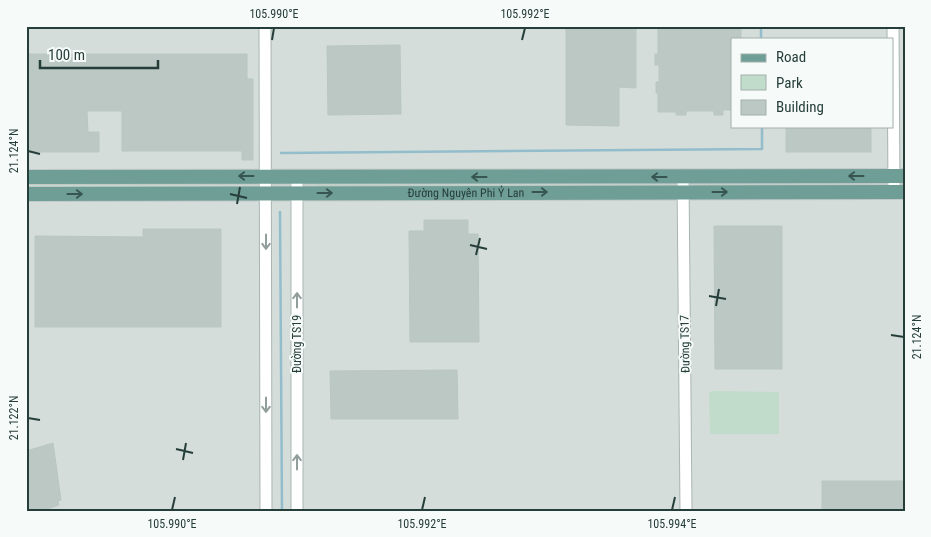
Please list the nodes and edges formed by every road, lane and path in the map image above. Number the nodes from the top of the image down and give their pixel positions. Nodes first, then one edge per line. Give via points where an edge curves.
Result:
1 (264, 26) edge
2 (894, 51) edge
3 (266, 176) junction
4 (297, 176) junction
5 (899, 176) edge
6 (26, 177) edge
7 (683, 177) junction
8 (683, 192) junction
9 (899, 192) edge
10 (26, 194) edge
11 (266, 194) junction
12 (297, 194) junction
13 (266, 511) edge
14 (297, 511) edge
15 (686, 511) edge

1 - 3 street
2 - 5 street
3 - 4 main road, Đường Nguyên Phi Ỷ Lan
3 -> 6 main road, Đường Nguyên Phi Ỷ Lan
3 - 11 street
7 -> 4 main road, Đường Nguyên Phi Ỷ Lan
4 - 12 street, Đường TS19
5 -> 7 main road, Đường Nguyên Phi Ỷ Lan
5 - 9 street
7 - 8 street, Đường TS17
8 -> 9 main road, Đường Nguyên Phi Ỷ Lan
12 -> 8 main road, Đường Nguyên Phi Ỷ Lan
8 - 15 street, Đường TS17
10 -> 11 main road, Đường Nguyên Phi Ỷ Lan
11 - 12 main road, Đường Nguyên Phi Ỷ Lan
11 -> 13 street
14 -> 12 street, Đường TS19

